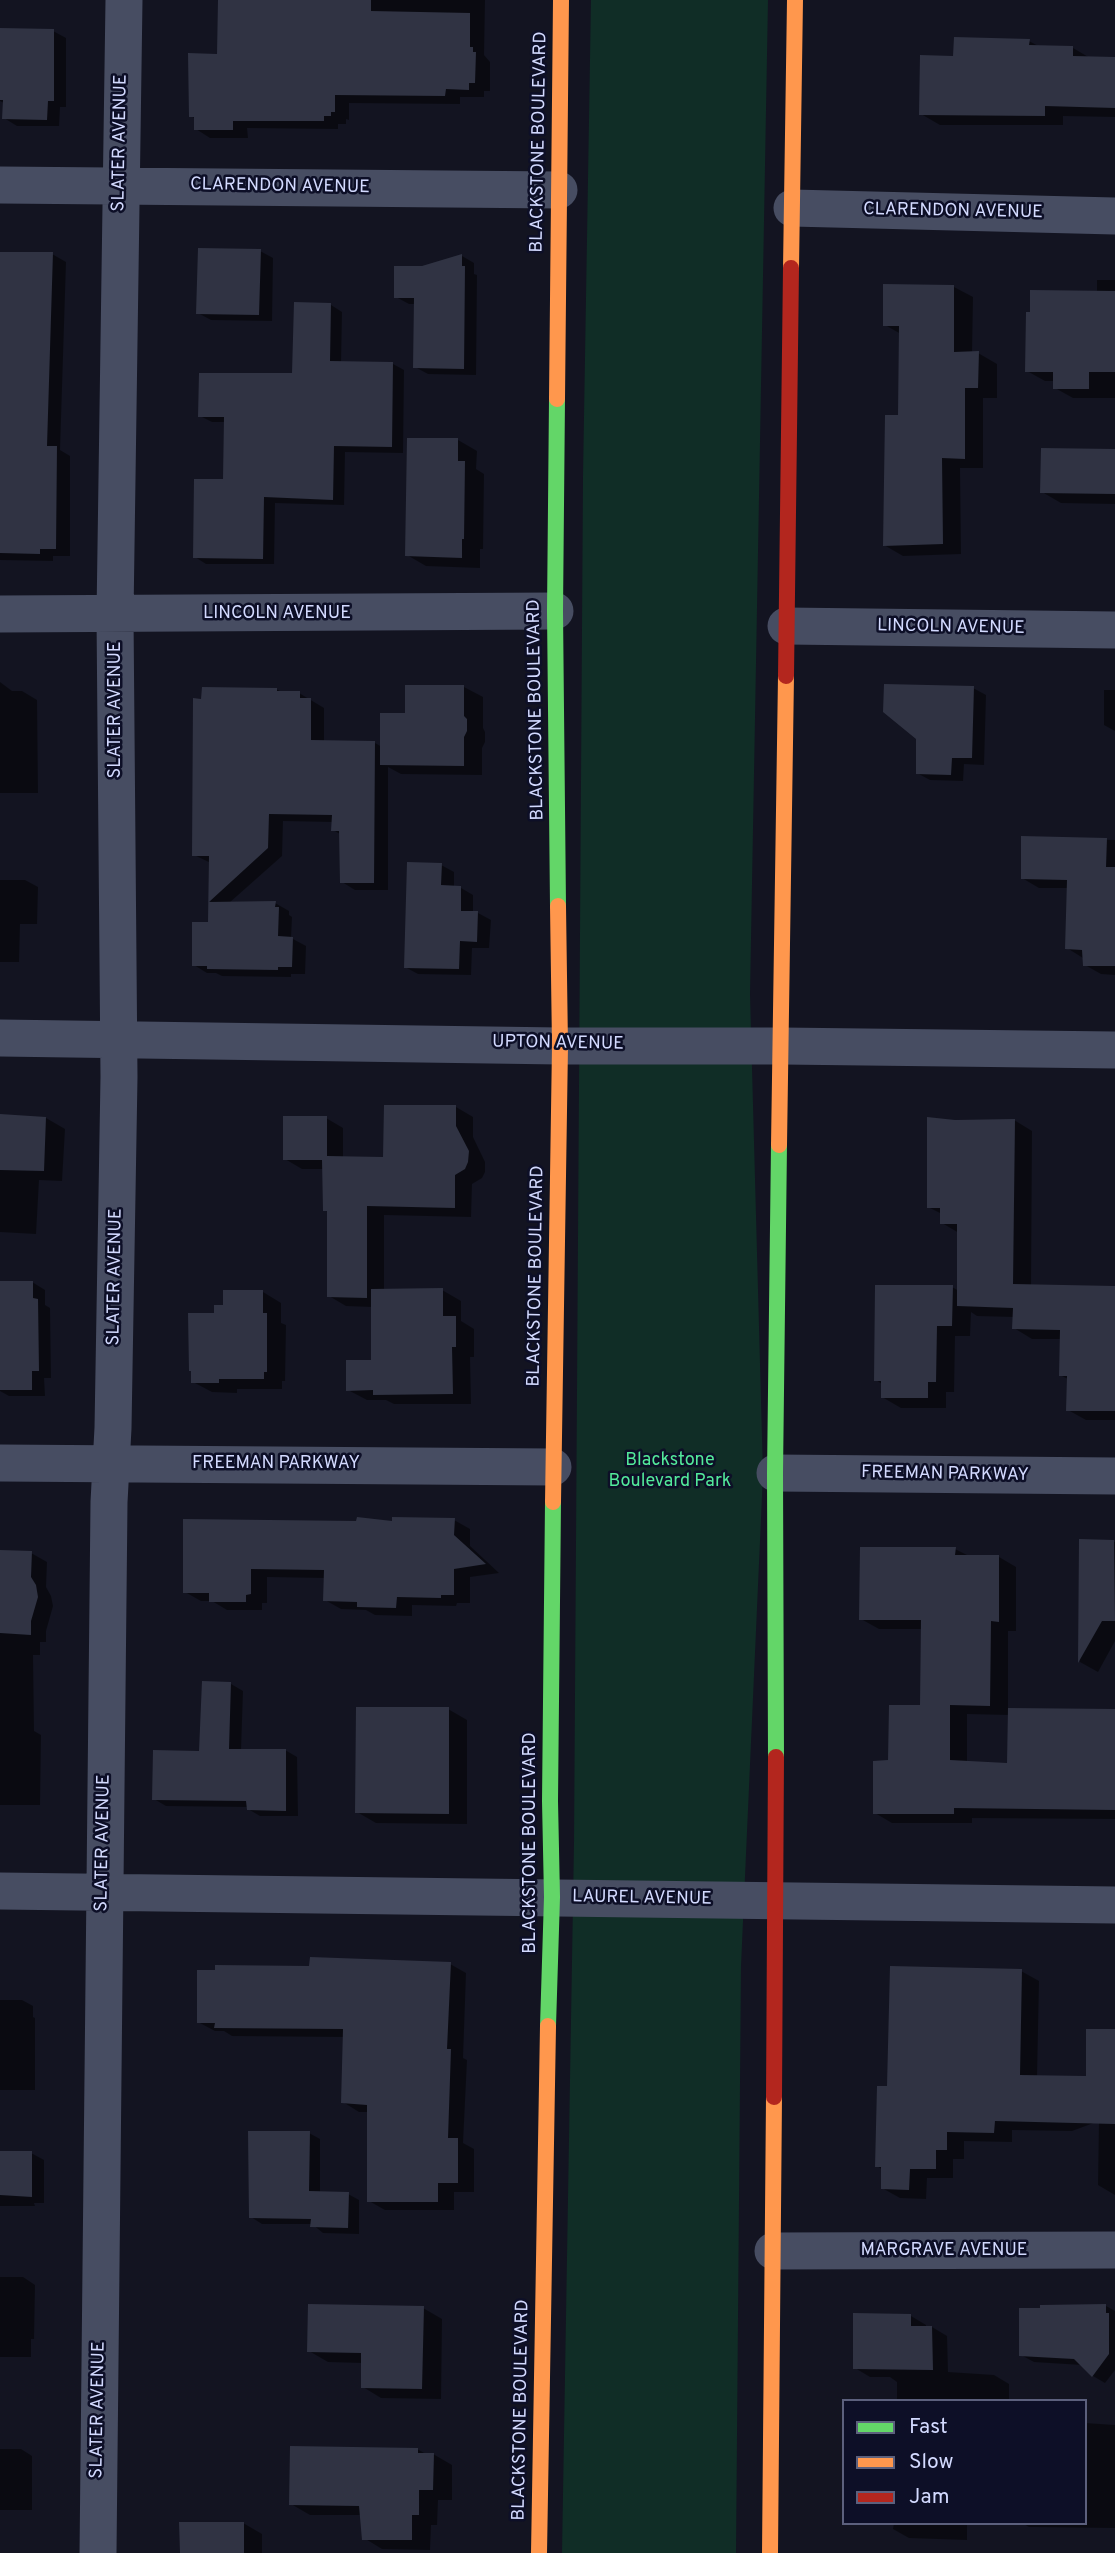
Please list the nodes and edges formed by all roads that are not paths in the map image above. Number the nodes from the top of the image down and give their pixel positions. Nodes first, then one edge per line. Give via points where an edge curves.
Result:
1 (124, 0) edge
2 (561, 0) edge
3 (795, 0) edge
4 (0, 185) edge
5 (120, 185) junction
6 (559, 190) junction
7 (792, 208) junction
8 (1115, 216) edge
9 (555, 611) junction
10 (0, 614) edge
11 (115, 615) junction
12 (786, 626) junction
13 (1115, 630) edge
14 (0, 1038) edge
15 (118, 1040) junction
16 (560, 1046) junction
17 (782, 1046) junction
18 (1115, 1050) edge
19 (0, 1463) edge
20 (110, 1463) junction
21 (553, 1467) junction
22 (775, 1473) junction
23 (1115, 1476) edge
24 (0, 1891) edge
25 (104, 1892) junction
26 (552, 1897) junction
27 (777, 1902) junction
28 (1115, 1905) edge
29 (1115, 2250) edge
30 (773, 2251) junction
31 (97, 2553) edge
32 (539, 2553) edge
33 (769, 2553) edge

1 - 5 street, SLATER AVENUE
2 - 6 main road, BLACKSTONE BOULEVARD
3 - 7 main road
4 - 5 street, CLARENDON AVENUE
5 - 6 street, CLARENDON AVENUE
5 - 11 street, SLATER AVENUE
6 - 9 main road, BLACKSTONE BOULEVARD
7 - 8 street, CLARENDON AVENUE
7 - 12 main road
9 - 11 street, LINCOLN AVENUE
9 - 16 main road, BLACKSTONE BOULEVARD
10 - 11 street, LINCOLN AVENUE
11 - 15 street, SLATER AVENUE
12 - 13 street, LINCOLN AVENUE
12 - 17 main road
14 - 15 street, UPTON AVENUE
15 - 16 street, UPTON AVENUE
15 - 20 street, SLATER AVENUE
16 - 17 street, UPTON AVENUE
16 - 21 main road, BLACKSTONE BOULEVARD
17 - 18 street, UPTON AVENUE
17 - 22 main road
19 - 20 street, FREEMAN PARKWAY
20 - 21 street, FREEMAN PARKWAY
20 - 25 street, SLATER AVENUE
21 - 26 main road, BLACKSTONE BOULEVARD
22 - 23 street, FREEMAN PARKWAY
22 - 27 main road
24 - 25 street, LAUREL AVENUE
25 - 26 street, LAUREL AVENUE
25 - 31 street, SLATER AVENUE
26 - 27 street, LAUREL AVENUE
26 - 32 main road, BLACKSTONE BOULEVARD
27 - 28 street, LAUREL AVENUE
27 - 30 main road
29 - 30 street, MARGRAVE AVENUE
30 - 33 main road

